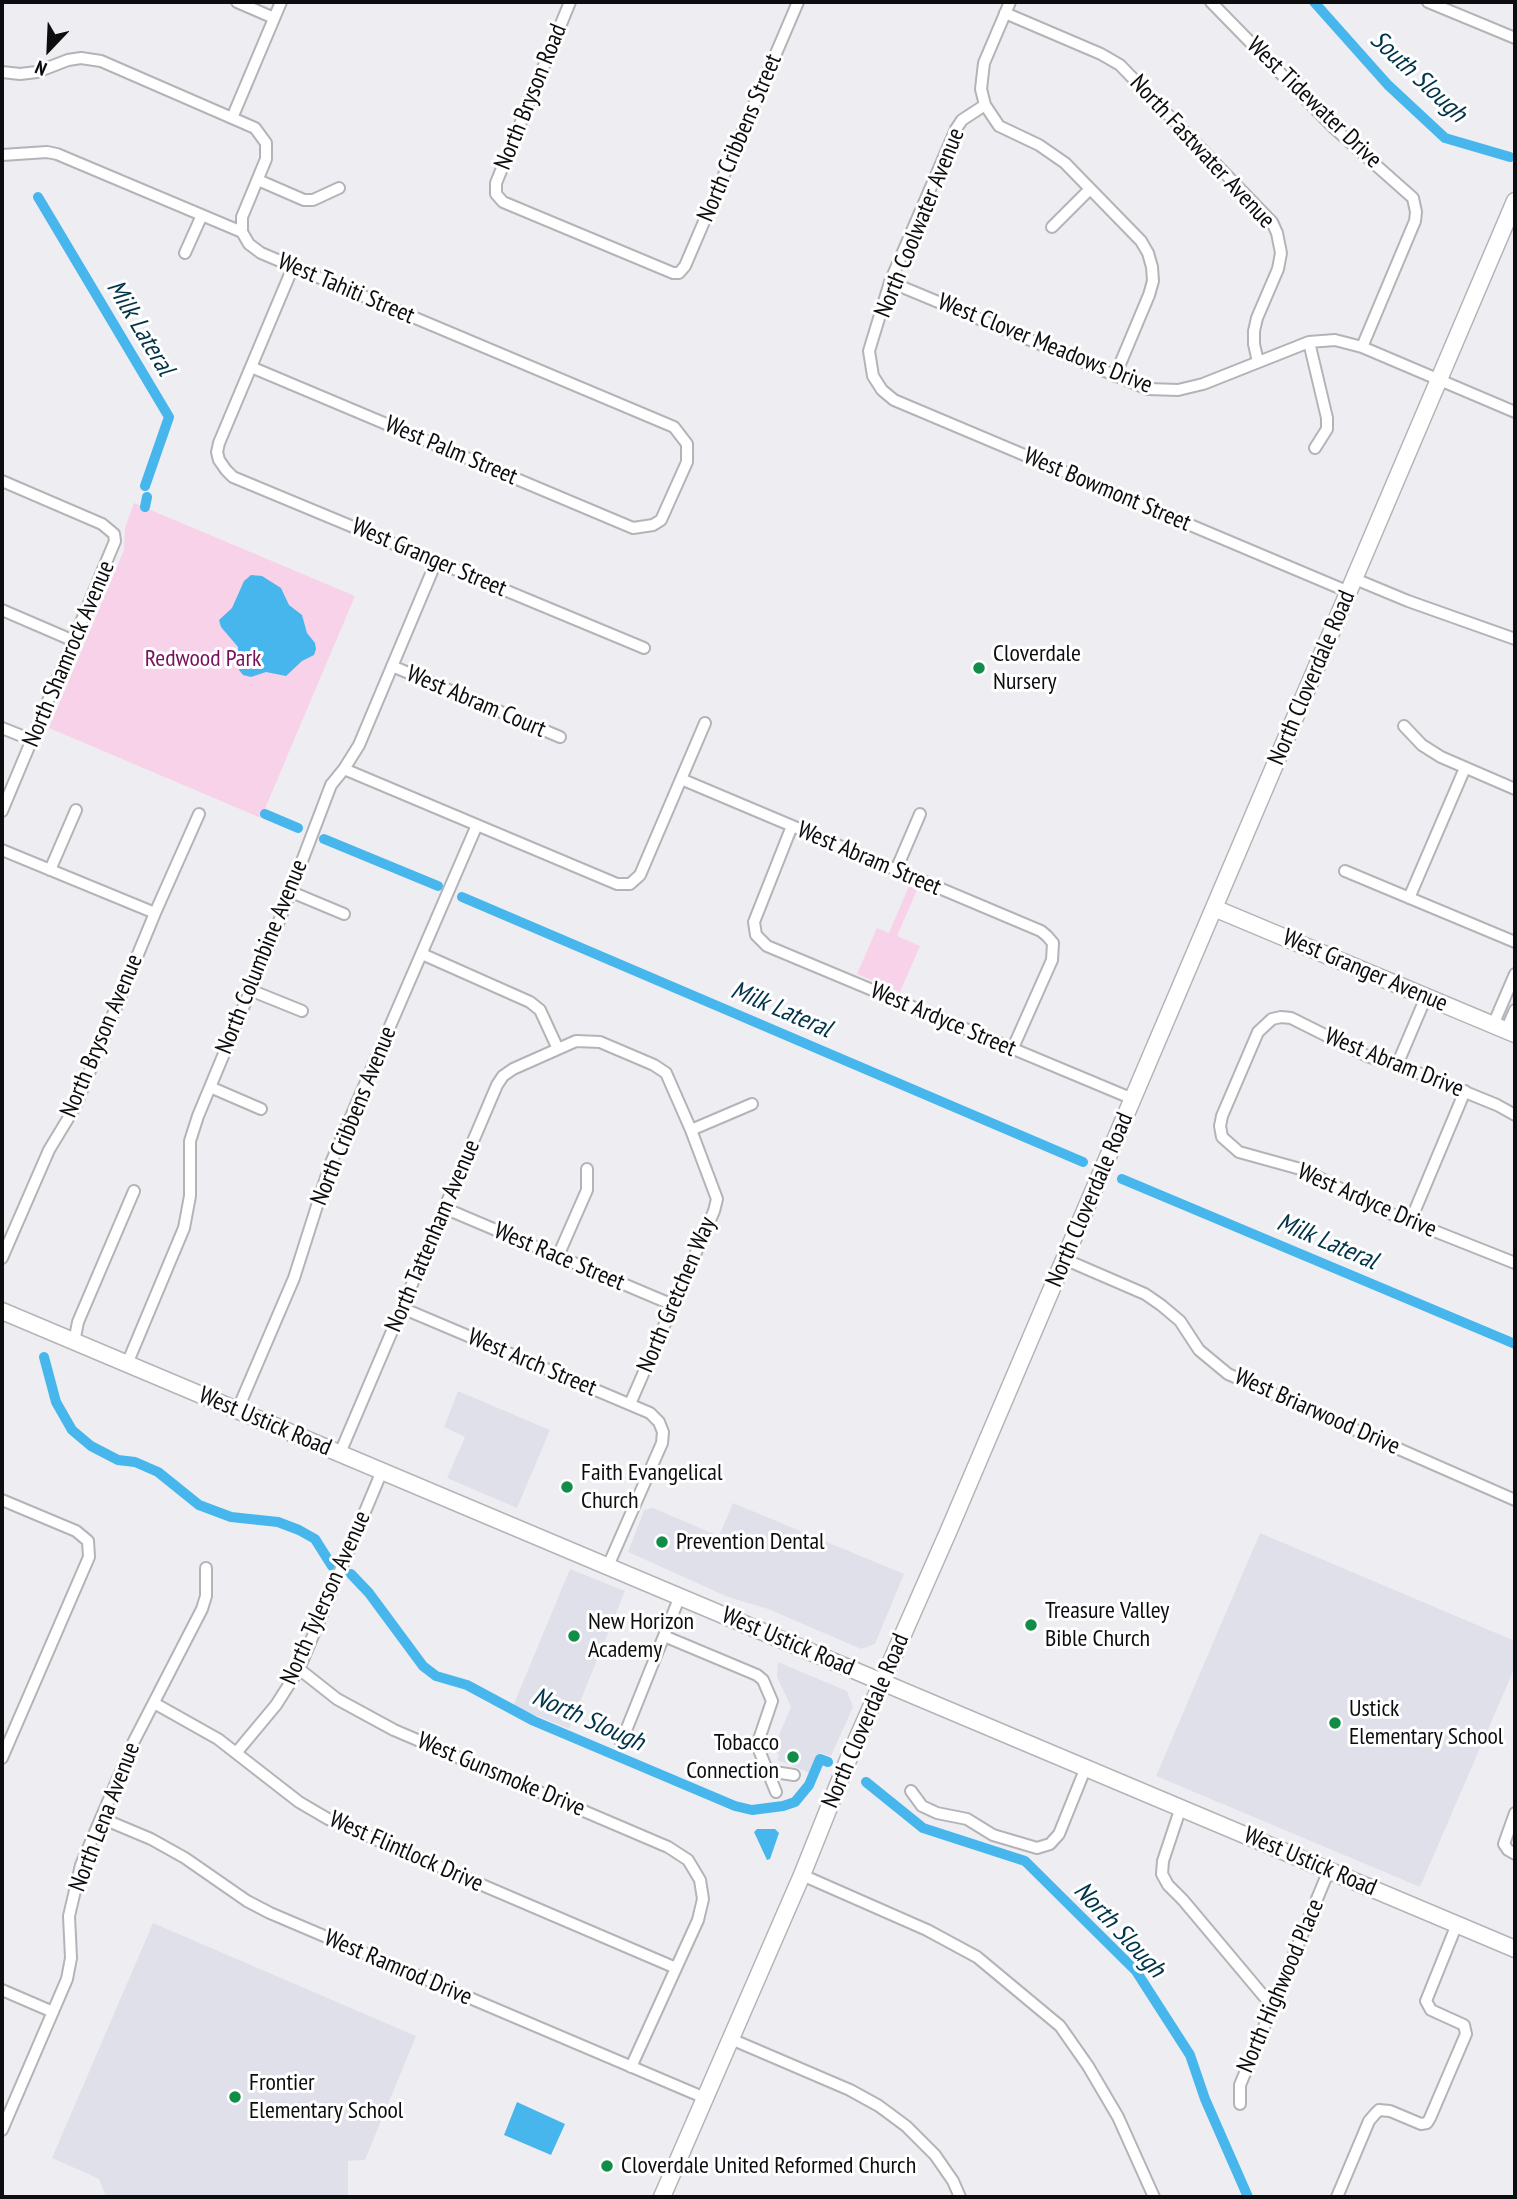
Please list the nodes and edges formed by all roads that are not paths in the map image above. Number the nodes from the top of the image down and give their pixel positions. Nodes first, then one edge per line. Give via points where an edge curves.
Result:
1 (237, 2) edge
2 (281, 2) edge
3 (570, 2) edge
4 (797, 2) edge
5 (1211, 2) edge
6 (1429, 2) edge
7 (1008, 7) edge
8 (274, 18) junction
9 (1515, 38) edge
10 (2, 72) edge
11 (985, 105) junction
12 (232, 118) junction
13 (2, 155) edge
14 (258, 180) junction
15 (339, 188) dead end
16 (1090, 189) junction
17 (1515, 201) edge
18 (202, 215) junction
19 (1052, 227) dead end
20 (242, 232) junction
21 (185, 253) dead end
22 (293, 267) junction
23 (679, 273) joint
24 (890, 282) junction
25 (1308, 342) junction
26 (1362, 347) junction
27 (1258, 362) junction
28 (250, 367) junction
29 (873, 376) joint
30 (1115, 376) junction
31 (1440, 379) junction
32 (1515, 412) edge
33 (1315, 448) dead end
34 (2, 481) edge
35 (653, 525) joint
36 (436, 562) junction
37 (1352, 585) junction
38 (2, 610) edge
39 (1515, 639) edge
40 (74, 641) junction
41 (644, 648) dead end
42 (392, 666) junction
43 (705, 723) dead end
44 (1404, 726) dead end
45 (2, 728) edge
46 (560, 737) dead end
47 (32, 740) junction
48 (1465, 768) junction
49 (344, 769) junction
50 (681, 779) junction
51 (1515, 789) edge
52 (76, 810) dead end
53 (2, 811) edge
54 (200, 814) dead end
55 (920, 814) dead end
56 (477, 825) junction
57 (792, 827) junction
58 (2, 850) edge
59 (50, 870) junction
60 (896, 870) junction
61 (1345, 871) dead end
62 (289, 891) junction
63 (1409, 898) junction
64 (1214, 908) junction
65 (155, 914) junction
66 (344, 915) dead end
67 (1515, 942) edge
68 (422, 954) junction
69 (1515, 974) edge
70 (250, 990) junction
71 (1426, 996) junction
72 (1515, 1010) edge
73 (302, 1011) dead end
74 (1505, 1030) edge
75 (558, 1049) junction
76 (1012, 1050) junction
77 (1397, 1065) junction
78 (210, 1087) junction
79 (1465, 1091) junction
80 (1133, 1099) junction
81 (752, 1104) dead end
82 (261, 1109) dead end
83 (1515, 1115) edge
84 (691, 1130) junction
85 (1222, 1137) joint
86 (587, 1169) dead end
87 (134, 1191) dead end
88 (444, 1208) junction
89 (1410, 1222) junction
90 (558, 1256) junction
91 (2, 1258) edge
92 (1065, 1259) junction
93 (1515, 1263) edge
94 (673, 1305) junction
95 (402, 1308) junction
96 (2, 1311) edge
97 (74, 1342) junction
98 (127, 1364) junction
99 (630, 1404) junction
100 (237, 1410) junction
101 (340, 1453) junction
102 (382, 1471) junction
103 (2, 1500) edge
104 (1515, 1500) edge
105 (608, 1566) junction
106 (206, 1568) dead end
107 (680, 1596) junction
108 (664, 1636) junction
109 (299, 1669) junction
110 (883, 1681) junction
111 (154, 1703) junction
112 (621, 1743) dead end
113 (236, 1753) junction
114 (2, 1758) edge
115 (1086, 1767) junction
116 (768, 1772) junction
117 (794, 1775) dead end
118 (911, 1791) dead end
119 (776, 1792) dead end
120 (1181, 1807) junction
121 (1515, 1813) edge
122 (101, 1818) junction
123 (1515, 1854) edge
124 (1329, 1870) junction
125 (802, 1875) junction
126 (1457, 1924) junction
127 (1515, 1949) edge
128 (676, 1968) junction
129 (2, 1990) edge
130 (1272, 2006) junction
131 (53, 2012) junction
132 (731, 2039) junction
133 (631, 2067) junction
134 (705, 2098) junction
135 (7, 2103) edge
136 (1240, 2104) dead end
137 (2, 2130) edge
138 (662, 2197) edge
139 (960, 2197) edge
140 (1154, 2197) edge
141 (1338, 2197) edge

1 - 8 street
2 - 8 street
3 - 23 street, North Bryson Road via 495,183 496,194 503,202
4 - 23 street, North Cribbens Street
5 - 26 street, West Tidewater Drive via 1334,128 1409,193 1415,205 1407,244
6 - 9 street
7 - 11 street, North Coolwater Avenue via 984,62 981,89
7 - 27 street, North Fastwater Avenue via 1120,65 1272,222 1281,253 1254,331
8 - 12 street
10 - 12 street via 37,72 81,58 100,61
11 - 16 street via 999,126 1054,154
11 - 24 street, North Coolwater Avenue via 962,120 956,130
12 - 14 street via 256,128 266,143 267,159
13 - 18 street, West Tahiti Street via 57,154
14 - 15 street via 304,200
14 - 20 street via 242,217
16 - 19 street
16 - 30 street via 1141,241 1152,267 1149,295
17 - 31 main road, North Cloverdale Road
18 - 20 street, West Tahiti Street
18 - 21 street
20 - 22 street, West Tahiti Street via 261,253
22 - 28 street
22 - 35 street, West Tahiti Street via 674,427 687,444 687,462 666,513
24 - 29 street, North Coolwater Avenue via 869,351
24 - 30 street, West Clover Meadows Drive
25 - 26 street, West Clover Meadows Drive via 1335,340
25 - 27 street, West Clover Meadows Drive
25 - 33 street via 1327,429
26 - 31 street, West Clover Meadows Drive
27 - 30 street, West Clover Meadows Drive via 1178,390 1148,388
28 - 35 street, West Palm Street via 633,527
28 - 36 street, West Granger Street via 217,452 233,477
29 - 37 street, West Bowmont Street via 894,400
31 - 32 street, West Clover Meadows Drive
31 - 37 main road, North Cloverdale Road
34 - 40 street, North Shamrock Avenue via 102,524 114,534 113,548
36 - 41 street, West Granger Street
36 - 42 street, North Columbine Avenue
37 - 39 street, West Bowmont Street
37 - 64 main road, North Cloverdale Road
38 - 40 street
40 - 47 street, North Shamrock Avenue
42 - 46 street, West Abram Court
42 - 49 street, North Columbine Avenue
43 - 50 street
44 - 48 street via 1422,745
45 - 47 street
47 - 53 street, North Shamrock Avenue
48 - 51 street
48 - 63 street
49 - 56 street
49 - 62 street, North Columbine Avenue via 331,785
50 - 56 street via 640,875 630,884 617,884
50 - 57 street, West Abram Street
52 - 59 street
54 - 65 street, North Bryson Avenue
55 - 60 street
56 - 68 street, North Cribbens Avenue
57 - 60 street, West Abram Street
57 - 76 street, West Ardyce Street via 754,922 756,935 767,946
58 - 59 street
59 - 65 street
60 - 76 street, West Abram Street via 1041,932 1053,943 1052,960
61 - 63 street
62 - 66 street
62 - 70 street, North Columbine Avenue
63 - 67 street
64 - 71 main road, West Granger Avenue
64 - 80 main road, North Cloverdale Road
65 - 91 street, North Bryson Avenue via 75,1107 49,1150
68 - 75 street via 530,1002 540,1010
68 - 100 street, North Cribbens Avenue via 330,1165 293,1278
69 - 74 street
70 - 73 street
70 - 78 street, North Columbine Avenue
71 - 74 main road, West Granger Avenue
71 - 77 street
72 - 74 street
75 - 84 street, North Tattenham Avenue via 576,1041 600,1042 654,1065 666,1073
75 - 88 street, North Tattenham Avenue via 503,1076
76 - 80 street, West Ardyce Street
77 - 79 street, West Abram Drive
77 - 85 street, West Abram Drive via 1367,1056 1291,1018 1272,1019 1258,1032 1222,1116
78 - 82 street
78 - 98 street, North Columbine Avenue via 190,1141 190,1196 184,1228
79 - 83 street, West Abram Drive
79 - 89 street
80 - 92 main road, North Cloverdale Road
81 - 84 street
84 - 94 street, North Gretchen Way via 717,1199
85 - 89 street, West Ardyce Drive via 1239,1152 1304,1170
86 - 90 street via 587,1190
87 - 97 street via 78,1322
88 - 90 street, West Race Street
88 - 95 street, North Tattenham Avenue
89 - 93 street, West Ardyce Drive
90 - 94 street, West Race Street
92 - 104 street, West Briarwood Drive via 1161,1304 1180,1321 1199,1350 1228,1374
92 - 110 main road, North Cloverdale Road
94 - 99 street, North Gretchen Way
95 - 99 street, West Arch Street
95 - 101 street, North Tattenham Avenue
96 - 97 main road, West Ustick Road
97 - 98 main road, West Ustick Road
98 - 100 main road, West Ustick Road
99 - 105 street, West Arch Street via 659,1422 662,1443
100 - 101 main road, West Ustick Road
101 - 102 main road, West Ustick Road
102 - 105 main road, West Ustick Road
102 - 109 street, North Tylerson Avenue
103 - 114 street via 76,1531 88,1541 89,1557
105 - 107 main road, West Ustick Road
106 - 111 street, North Lena Avenue via 202,1609
107 - 108 street
107 - 110 main road, West Ustick Road
108 - 112 street
108 - 116 street via 763,1680 772,1701 757,1745
109 - 113 street, North Tylerson Avenue
109 - 128 street, West Gunsmoke Drive via 337,1699 394,1730 668,1847 688,1860 700,1880 703,1899
110 - 115 main road, West Ustick Road
110 - 125 main road, North Cloverdale Road
111 - 113 street, West Flintlock Drive
111 - 122 street, North Lena Avenue
113 - 128 street, West Flintlock Drive via 328,1819
115 - 118 street via 1059,1834 1050,1844 1037,1848 993,1835 967,1819 937,1814 922,1807
115 - 120 main road, West Ustick Road
116 - 117 street
116 - 119 street
120 - 124 main road, West Ustick Road
120 - 130 street via 1163,1861 1168,1885
121 - 123 street via 1504,1844
122 - 131 street, North Lena Avenue via 78,1878 69,1916 71,1958
122 - 133 street, West Ramrod Drive via 185,1858 270,1913
124 - 126 main road, West Ustick Road
124 - 130 street, North Highwood Place
125 - 132 main road, North Cloverdale Road
125 - 140 street via 977,1957 1060,2026 1118,2117
126 - 127 main road, West Ustick Road
126 - 141 street via 1426,2001 1431,2010 1464,2025 1466,2034 1430,2118 1420,2124 1379,2110 1369,2121
128 - 133 street
129 - 131 street
130 - 136 street, North Highwood Place via 1240,2085
131 - 135 street, North Lena Avenue
132 - 134 main road, North Cloverdale Road
132 - 139 street via 879,2106 935,2155
133 - 134 street, West Ramrod Drive
134 - 138 main road, North Cloverdale Road
135 - 137 street, North Lena Avenue

